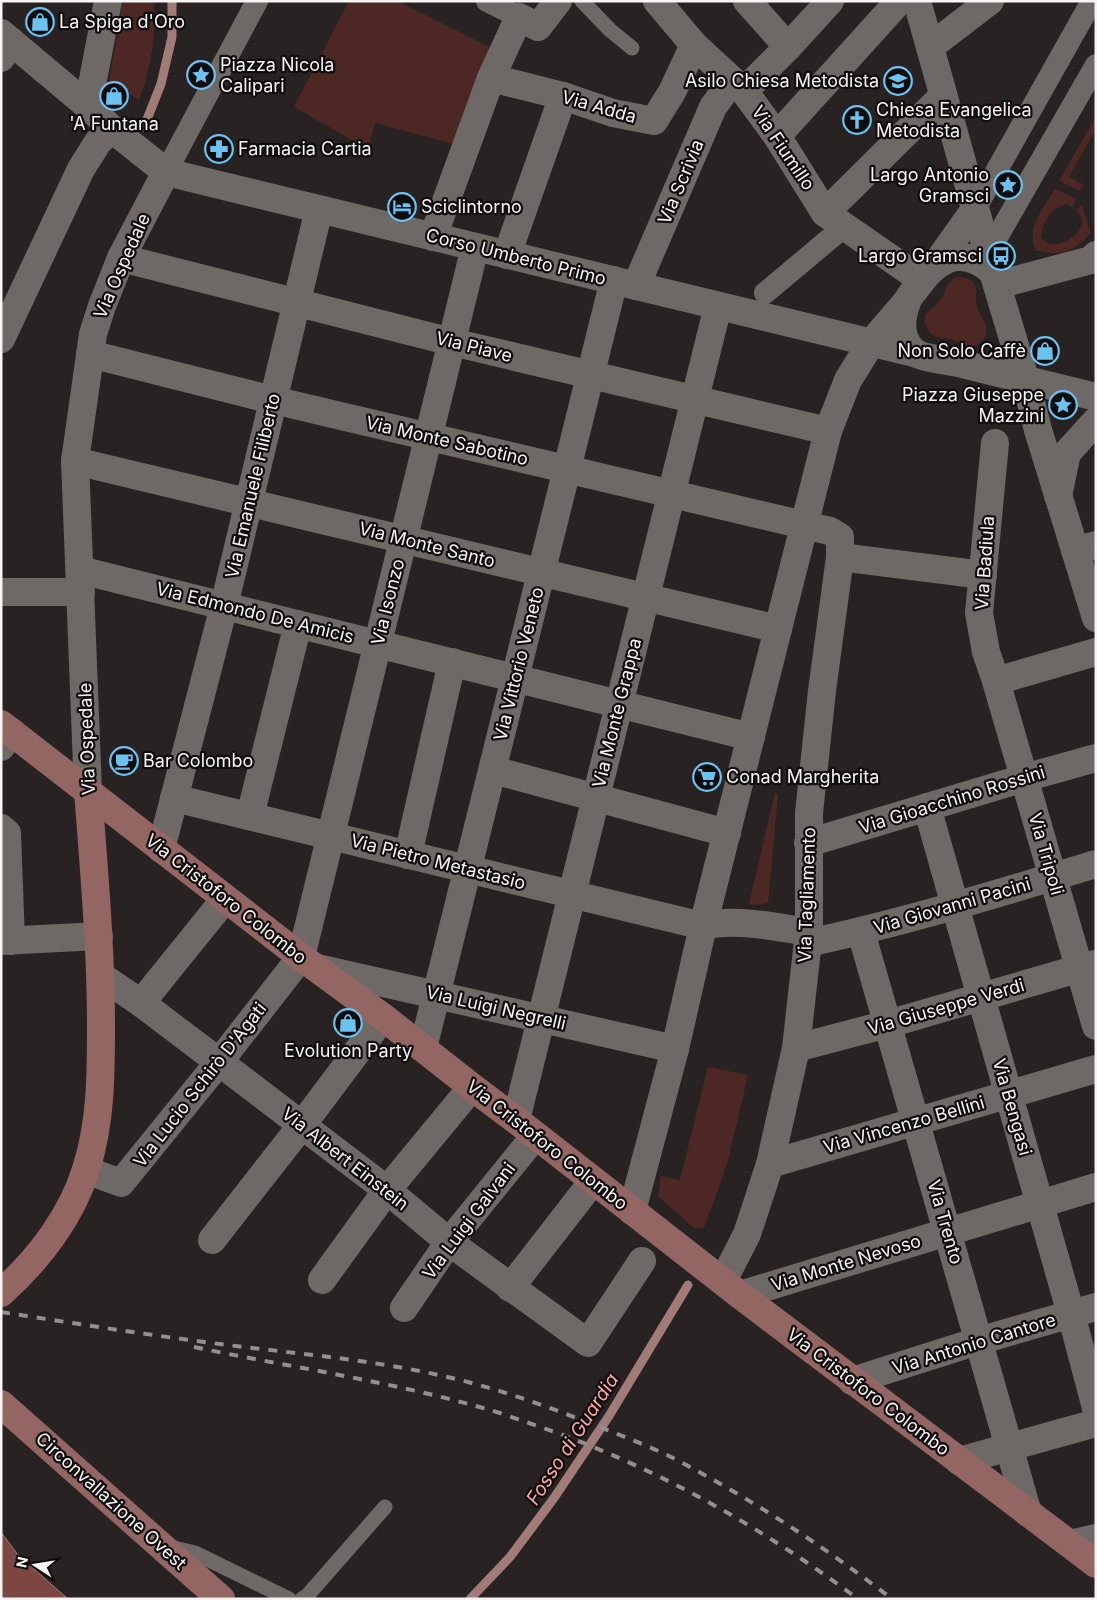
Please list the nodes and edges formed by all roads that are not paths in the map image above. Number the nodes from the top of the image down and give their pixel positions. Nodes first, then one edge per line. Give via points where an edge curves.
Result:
1 (108, 1) edge
2 (257, 1) edge
3 (487, 1) edge
4 (558, 1) edge
5 (582, 1) edge
6 (657, 1) edge
7 (747, 1) edge
8 (830, 1) edge
9 (899, 1) edge
10 (917, 1) edge
11 (990, 1) edge
12 (1086, 4) edge
13 (519, 17) junction
14 (4, 44) edge
15 (694, 45) junction
16 (788, 47) junction
17 (930, 47) junction
18 (632, 48) dead end
19 (1096, 65) edge
20 (491, 78) junction
21 (738, 86) junction
22 (563, 96) junction
23 (943, 96) junction
24 (88, 106) junction
25 (112, 129) junction
26 (777, 136) junction
27 (166, 172) junction
28 (319, 209) junction
29 (975, 209) junction
30 (835, 220) junction
31 (433, 237) junction
32 (475, 247) junction
33 (508, 255) junction
34 (121, 258) junction
35 (1094, 264) edge
36 (993, 270) junction
37 (625, 283) junction
38 (921, 283) junction
39 (765, 293) dead end
40 (297, 302) junction
41 (718, 306) junction
42 (1010, 328) junction
43 (1, 339) edge
44 (452, 342) junction
45 (871, 343) junction
46 (90, 354) junction
47 (918, 354) junction
48 (955, 363) junction
49 (591, 374) junction
50 (1025, 379) junction
51 (1096, 397) edge
52 (695, 399) junction
53 (273, 400) junction
54 (1096, 421) edge
55 (828, 430) junction
56 (428, 437) junction
57 (995, 444) dead end
58 (75, 461) junction
59 (567, 469) junction
60 (671, 494) junction
61 (1058, 496) junction
62 (249, 502) junction
63 (804, 525) junction
64 (403, 539) junction
65 (1085, 548) edge
66 (840, 557) junction
67 (542, 572) junction
68 (983, 575) junction
69 (81, 581) junction
70 (1, 592) edge
71 (645, 598) junction
72 (224, 606) junction
73 (1096, 618) edge
74 (298, 624) junction
75 (778, 629) junction
76 (378, 644) junction
77 (1096, 652) edge
78 (452, 662) junction
79 (516, 678) junction
80 (996, 681) junction
81 (619, 704) junction
82 (5, 734) edge
83 (751, 737) junction
84 (1096, 758) edge
85 (493, 770) junction
86 (1024, 778) junction
87 (88, 792) junction
88 (174, 798) junction
89 (596, 798) junction
90 (927, 807) junction
91 (250, 816) junction
92 (1, 828) edge
93 (727, 832) junction
94 (330, 836) junction
95 (808, 843) junction
96 (161, 849) junction
97 (408, 855) junction
98 (1096, 864) edge
99 (468, 870) junction
100 (1052, 877) junction
101 (571, 895) junction
102 (225, 898) junction
103 (956, 906) junction
104 (703, 926) junction
105 (861, 932) junction
106 (98, 936) junction
107 (808, 937) junction
108 (6, 941) edge
109 (309, 962) junction
110 (1087, 966) edge
111 (101, 976) junction
112 (437, 995) junction
113 (980, 998) junction
114 (141, 1003) junction
115 (383, 1017) junction
116 (541, 1018) junction
117 (888, 1024) junction
118 (1096, 1026) edge
119 (423, 1048) junction
120 (796, 1048) junction
121 (675, 1049) junction
122 (219, 1062) junction
123 (1096, 1069) edge
124 (472, 1087) junction
125 (1008, 1095) junction
126 (916, 1122) junction
127 (302, 1125) junction
128 (526, 1128) junction
129 (770, 1164) junction
130 (86, 1170) junction
131 (593, 1180) junction
132 (1096, 1187) edge
133 (387, 1190) junction
134 (1039, 1205) junction
135 (632, 1211) junction
136 (948, 1233) junction
137 (212, 1240) dead end
138 (449, 1242) junction
139 (642, 1261) dead end
140 (322, 1280) dead end
141 (510, 1288) junction
142 (731, 1288) junction
143 (1, 1293) edge
144 (404, 1308) dead end
145 (1083, 1310) edge
146 (978, 1341) junction
147 (852, 1381) junction
148 (1, 1404) edge
149 (1096, 1408) edge
150 (1096, 1423) edge
151 (1010, 1447) junction
152 (959, 1461) junction
153 (385, 1506) dead end
154 (1028, 1513) junction
155 (1096, 1538) edge
156 (158, 1544) junction
157 (1070, 1544) junction
158 (1096, 1564) edge
159 (221, 1599) edge
160 (289, 1599) edge
161 (302, 1599) edge

1 - 24 street
2 - 27 street
3 - 13 street
4 - 13 street via 538,27
5 - 18 lane
6 - 15 street, Via Fiumillo
7 - 16 street
8 - 16 street, Via Scrivia
9 - 26 street
10 - 17 street
11 - 17 street
12 - 29 street
13 - 20 street
14 - 24 street, Corso Umberto Primo
15 - 21 street, Via Fiumillo
15 - 22 street, Via Adda via 654,121 614,113
16 - 21 street, Via Scrivia
17 - 23 street
19 - 36 street
20 - 22 street, Via Adda
20 - 31 street
21 - 26 street, Via Fiumillo
21 - 37 street, Via Scrivia via 713,107
22 - 33 street
23 - 29 street
23 - 30 street
24 - 25 street, Corso Umberto Primo
25 - 27 street, Corso Umberto Primo
25 - 43 street via 98,142 81,169
26 - 30 street, Via Fiumillo
27 - 28 street, Corso Umberto Primo
27 - 34 street, Via Ospedale
28 - 31 street, Corso Umberto Primo
28 - 40 street, Via Emanuele Filiberto
29 - 36 street
29 - 38 street
30 - 38 street, Via Fiumillo via 897,262
30 - 39 street
31 - 32 street, Corso Umberto Primo
32 - 33 street, Corso Umberto Primo
32 - 44 street, Via Isonzo
33 - 37 street, Corso Umberto Primo
34 - 40 street, Via Piave
34 - 46 street, Via Ospedale via 102,306
35 - 36 street
36 - 38 street via 976,259 948,258
36 - 42 street
37 - 41 street, Corso Umberto Primo
37 - 49 street, Via Vittorio Veneto
38 - 45 street
38 - 47 street via 901,323 904,336
40 - 44 street, Via Piave
40 - 53 street, Via Emanuele Filiberto
41 - 45 street, Corso Umberto Primo
41 - 52 street, Via Monte Grappa
42 - 48 street via 992,353 972,362
42 - 50 street
44 - 49 street, Via Piave
44 - 56 street, Via Isonzo
45 - 47 street, Corso Umberto Primo
45 - 55 street via 848,380
46 - 53 street, Via Monte Sabotino
46 - 58 street, Via Ospedale
47 - 48 street
48 - 50 street
49 - 52 street, Via Piave
49 - 59 street, Via Vittorio Veneto
50 - 51 street
50 - 61 street
52 - 55 street, Via Piave
52 - 60 street, Via Monte Grappa
53 - 56 street, Via Monte Sabotino
53 - 62 street, Via Emanuele Filiberto
54 - 61 street via 1067,453
55 - 63 street
56 - 59 street, Via Monte Sabotino
56 - 64 street, Via Isonzo
57 - 68 street, Via Badiula
58 - 62 street, Via Monte Santo
58 - 69 street, Via Ospedale
59 - 60 street, Via Monte Sabotino
59 - 67 street, Via Vittorio Veneto
60 - 63 street, Via Monte Sabotino
60 - 71 street, Via Monte Grappa
61 - 65 street
62 - 64 street, Via Monte Santo
62 - 72 street, Via Emanuele Filiberto
63 - 66 street, Via Tagliamento via 830,531 840,537
63 - 75 street
64 - 67 street, Via Monte Santo
64 - 76 street, Via Isonzo
65 - 73 street
66 - 68 street
66 - 95 street, Via Tagliamento via 822,691
67 - 71 street, Via Monte Santo
67 - 79 street, Via Vittorio Veneto
68 - 80 street, Via Badiula via 979,613 986,652
69 - 70 street, Via Edmondo De Amicis
69 - 72 street, Via Edmondo De Amicis
69 - 87 street, Via Ospedale
71 - 75 street, Via Monte Santo
71 - 81 street, Via Monte Grappa
72 - 74 street, Via Edmondo De Amicis
72 - 88 street, Via Emanuele Filiberto
74 - 76 street, Via Edmondo De Amicis
74 - 91 street
75 - 83 street
76 - 78 street, Via Edmondo De Amicis
76 - 94 street, Via Isonzo
77 - 80 street
78 - 79 street, Via Edmondo De Amicis
78 - 97 street
79 - 81 street, Via Edmondo De Amicis
79 - 85 street, Via Vittorio Veneto
80 - 86 street, Via Tripoli
81 - 83 street, Via Edmondo De Amicis
81 - 89 street, Via Monte Grappa
82 - 87 main road, Via Cristoforo Colombo
83 - 93 street
84 - 86 street, Via Gioacchino Rossini
85 - 89 street
85 - 99 street, Via Vittorio Veneto
86 - 90 street, Via Gioacchino Rossini
86 - 100 street, Via Tripoli
87 - 96 main road, Via Cristoforo Colombo
87 - 106 main road, Via Ospedale
88 - 91 street, Via Pietro Metastasio
88 - 96 street, Via Emanuele Filiberto
89 - 93 street
89 - 101 street, Via Monte Grappa
90 - 95 street, Via Gioacchino Rossini
90 - 103 street, Via Bengasi
91 - 94 street, Via Pietro Metastasio
92 - 108 street via 7,832
93 - 104 street
94 - 97 street, Via Pietro Metastasio
94 - 109 street, Via Isonzo
95 - 107 street, Via Tagliamento
96 - 102 main road, Via Cristoforo Colombo
97 - 99 street, Via Pietro Metastasio
98 - 100 street, Via Giovanni Pacini
99 - 101 street, Via Pietro Metastasio
99 - 112 street, Via Vittorio Veneto
100 - 103 street, Via Giovanni Pacini
100 - 110 street, Via Tripoli
101 - 104 street, Via Pietro Metastasio
101 - 116 street, Via Monte Grappa
102 - 109 main road, Via Cristoforo Colombo
102 - 114 street
103 - 105 street, Via Giovanni Pacini
103 - 113 street, Via Bengasi
104 - 107 street via 751,923
104 - 121 street
105 - 107 street, Via Giovanni Pacini
105 - 117 street, Via Trento
106 - 108 street
106 - 111 main road, Via Ospedale
107 - 120 street, Via Tagliamento
109 - 112 street, Via Luigi Negrelli
109 - 115 main road, Via Cristoforo Colombo
109 - 122 street, Via Lucio Schirò D'Agati
110 - 113 street, Via Giuseppe Verdi
110 - 118 street, Via Tripoli
111 - 114 street, Via Albert Einstein
111 - 130 main road, Via Ospedale via 102,1074 98,1116
112 - 116 street, Via Luigi Negrelli
112 - 119 street, Via Vittorio Veneto
113 - 117 street, Via Giuseppe Verdi
113 - 125 street, Via Bengasi
114 - 122 street, Via Albert Einstein
115 - 119 main road, Via Cristoforo Colombo
115 - 127 street
116 - 121 street, Via Luigi Negrelli
116 - 128 street, Via Monte Grappa
117 - 120 street, Via Giuseppe Verdi
117 - 126 street, Via Trento
119 - 124 main road, Via Cristoforo Colombo
120 - 129 street, Via Tagliamento
121 - 135 street
122 - 127 street, Via Albert Einstein
122 - 130 street, Via Lucio Schirò D'Agati via 121,1184
123 - 125 street, Via Vincenzo Bellini
124 - 128 main road, Via Cristoforo Colombo
124 - 133 street
125 - 126 street, Via Vincenzo Bellini
125 - 134 street, Via Bengasi
126 - 129 street, Via Vincenzo Bellini
126 - 136 street, Via Trento
127 - 133 street, Via Albert Einstein
127 - 137 street
128 - 131 main road, Via Cristoforo Colombo
128 - 138 street, Via Luigi Galvani
129 - 142 street, Via Tagliamento
130 - 143 main road, Via Ospedale via 69,1209 49,1240 22,1275
131 - 135 main road, Via Cristoforo Colombo
131 - 141 street
132 - 134 street, Via Monte Nevoso
133 - 138 street, Via Albert Einstein
133 - 140 street
134 - 136 street, Via Monte Nevoso
134 - 145 street, Via Bengasi
135 - 142 main road, Via Cristoforo Colombo
136 - 142 street, Via Monte Nevoso
136 - 146 street, Via Trento
138 - 141 street, Via Albert Einstein
138 - 144 street, Via Luigi Galvani
139 - 141 street, Via Albert Einstein via 588,1343
142 - 147 main road, Via Cristoforo Colombo
145 - 146 street, Via Antonio Cantore
145 - 149 street, Via Bengasi
146 - 147 street, Via Antonio Cantore
146 - 151 street, Via Trento
147 - 152 main road, Via Cristoforo Colombo
148 - 156 main road, Circonvallazione Ovest
150 - 151 street
151 - 152 street
151 - 154 street, Via Trento
152 - 154 main road, Via Cristoforo Colombo
153 - 161 lane
154 - 157 main road, Via Cristoforo Colombo
155 - 157 street
156 - 159 main road, Circonvallazione Ovest
156 - 160 lane via 196,1553
157 - 158 main road, Via Cristoforo Colombo

